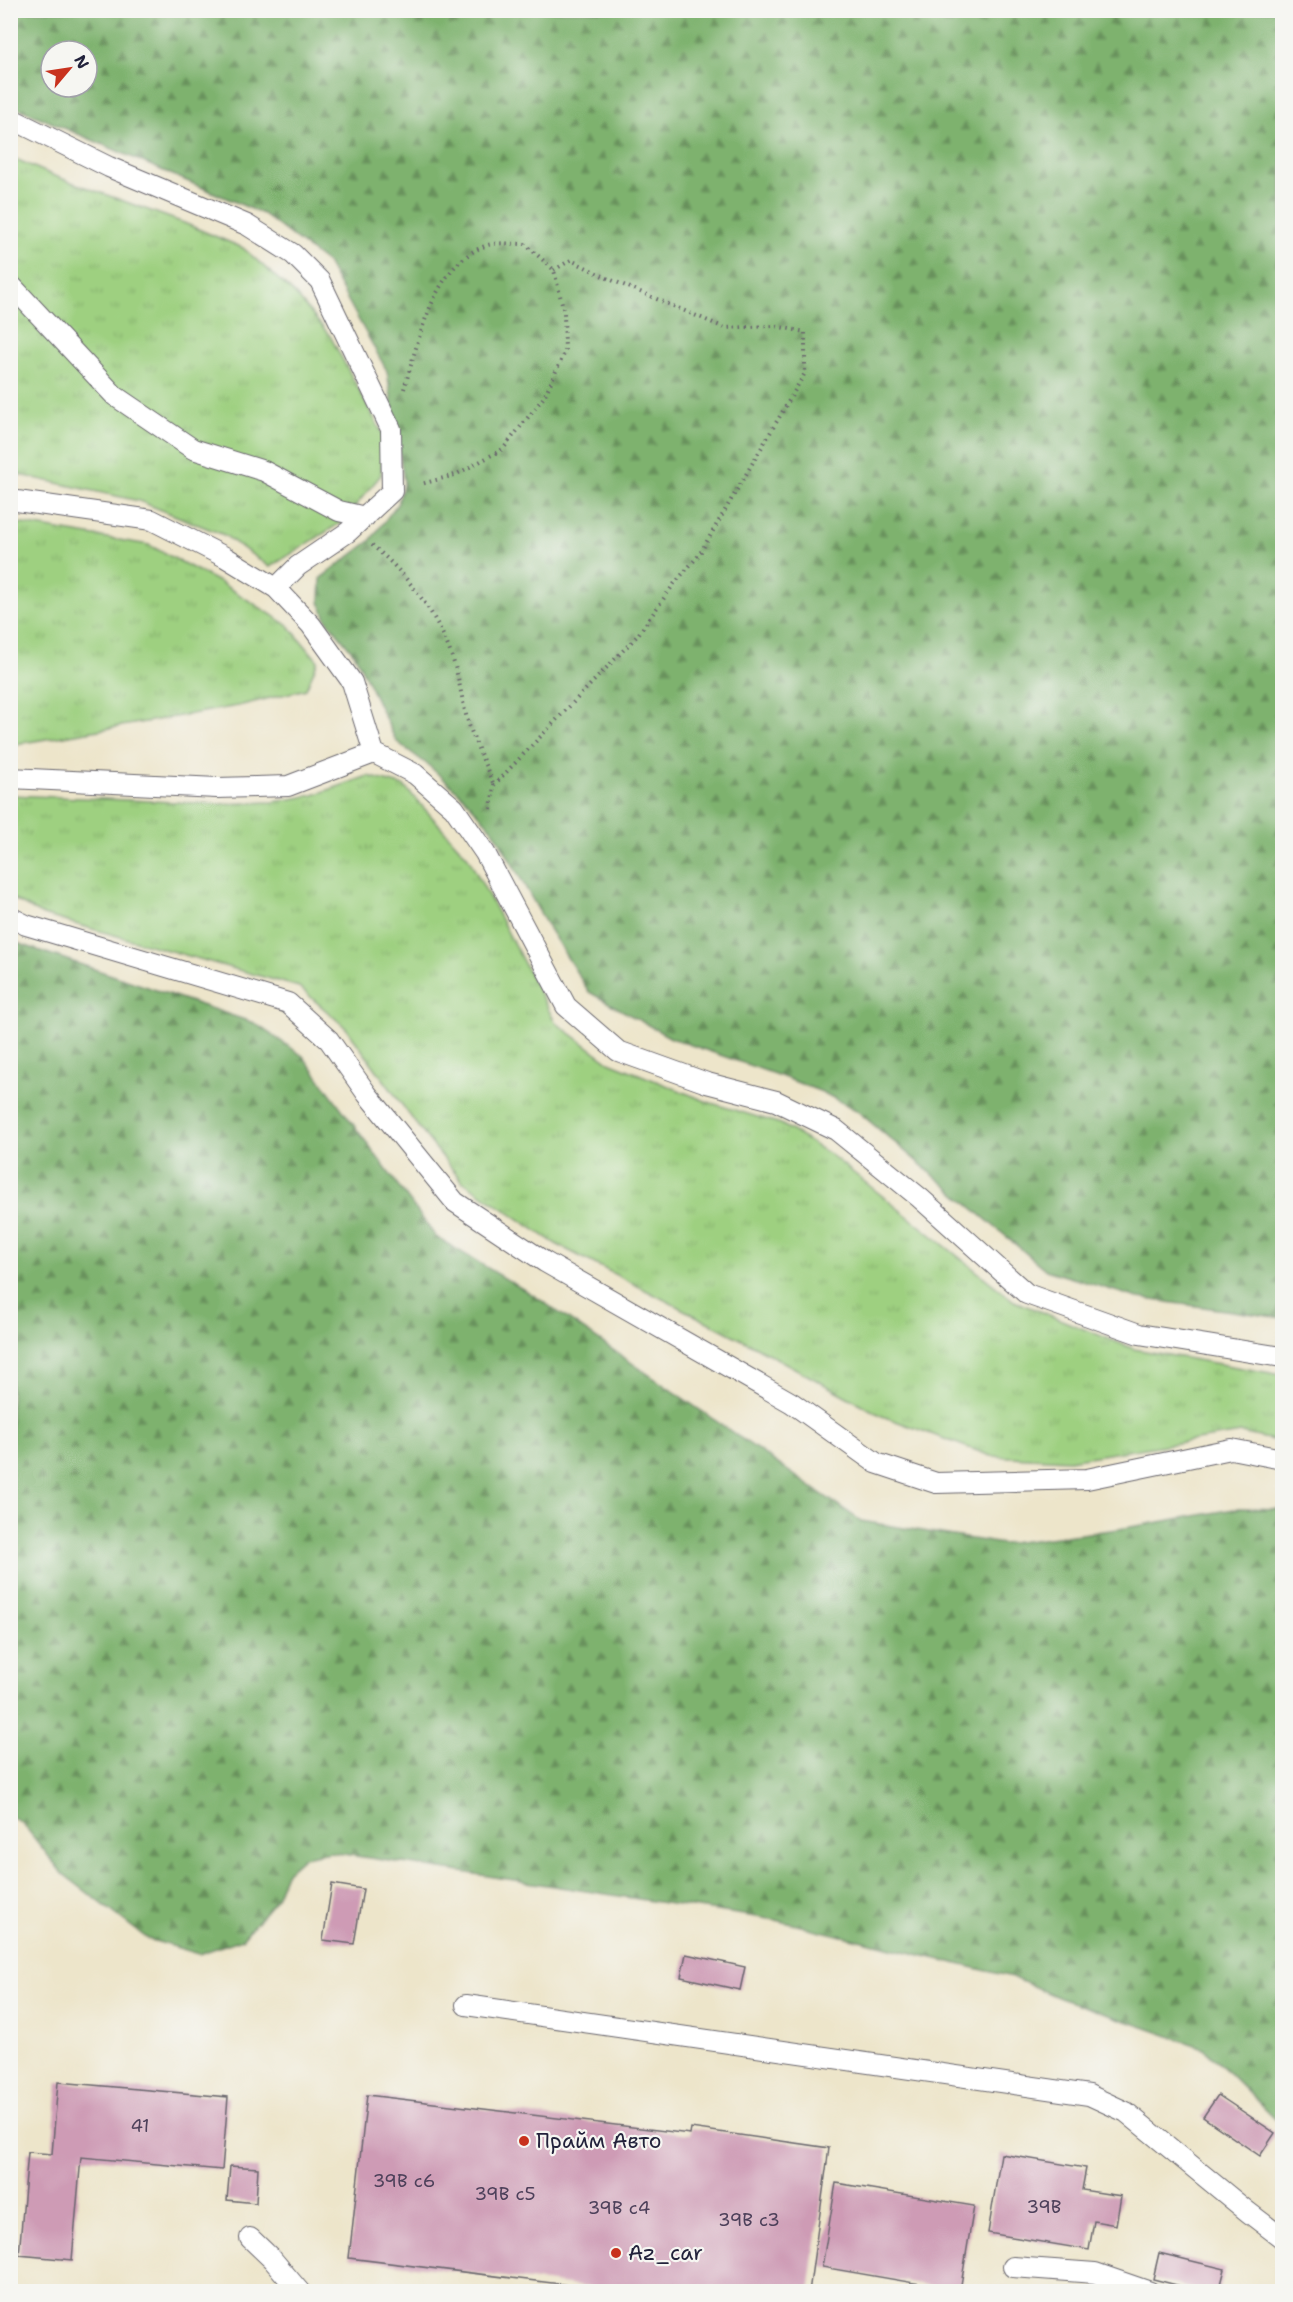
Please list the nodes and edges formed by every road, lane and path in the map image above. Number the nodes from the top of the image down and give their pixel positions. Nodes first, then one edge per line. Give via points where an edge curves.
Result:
1 (10, 118) edge
2 (554, 270) junction
3 (10, 284) edge
4 (391, 429) junction
5 (392, 491) junction
6 (10, 500) edge
7 (365, 517) junction
8 (348, 532) junction
9 (276, 588) junction
10 (374, 753) junction
11 (10, 778) edge
12 (494, 785) junction
13 (485, 853) junction
14 (10, 917) edge
15 (1282, 1357) edge
16 (1282, 1459) edge
17 (466, 2005) dead end
18 (250, 2238) dead end
19 (1282, 2238) edge
20 (1013, 2267) dead end
21 (300, 2292) edge
22 (1150, 2292) edge

1 - 4 lane via 110,167 247,225 293,254 320,281
2 - 4 path via 525,244 489,244 462,259 444,278 429,311
2 - 5 path via 564,312 565,352 544,397 503,449 455,475
2 - 12 path via 571,260 725,328 775,326 805,332 805,372 699,555 637,636
3 - 7 lane via 115,396 193,449 264,471 339,511
4 - 5 lane
5 - 7 lane
6 - 9 lane via 152,520
7 - 8 lane
8 - 9 lane via 298,566
8 - 12 path via 373,546 427,604 444,635 468,724
9 - 10 lane via 311,625 352,682
10 - 11 lane via 288,786 217,788
10 - 13 lane via 415,774 454,808
12 - 13 path
13 - 15 lane via 566,1006 618,1051 706,1083 776,1101 836,1130 920,1198 1027,1294 1139,1334
14 - 16 lane via 288,1003 328,1040 455,1202 545,1262 792,1402 876,1463 936,1483 1087,1479 1231,1449
17 - 19 lane via 1089,2095 1126,2112
18 - 21 lane
20 - 22 lane via 1095,2273

